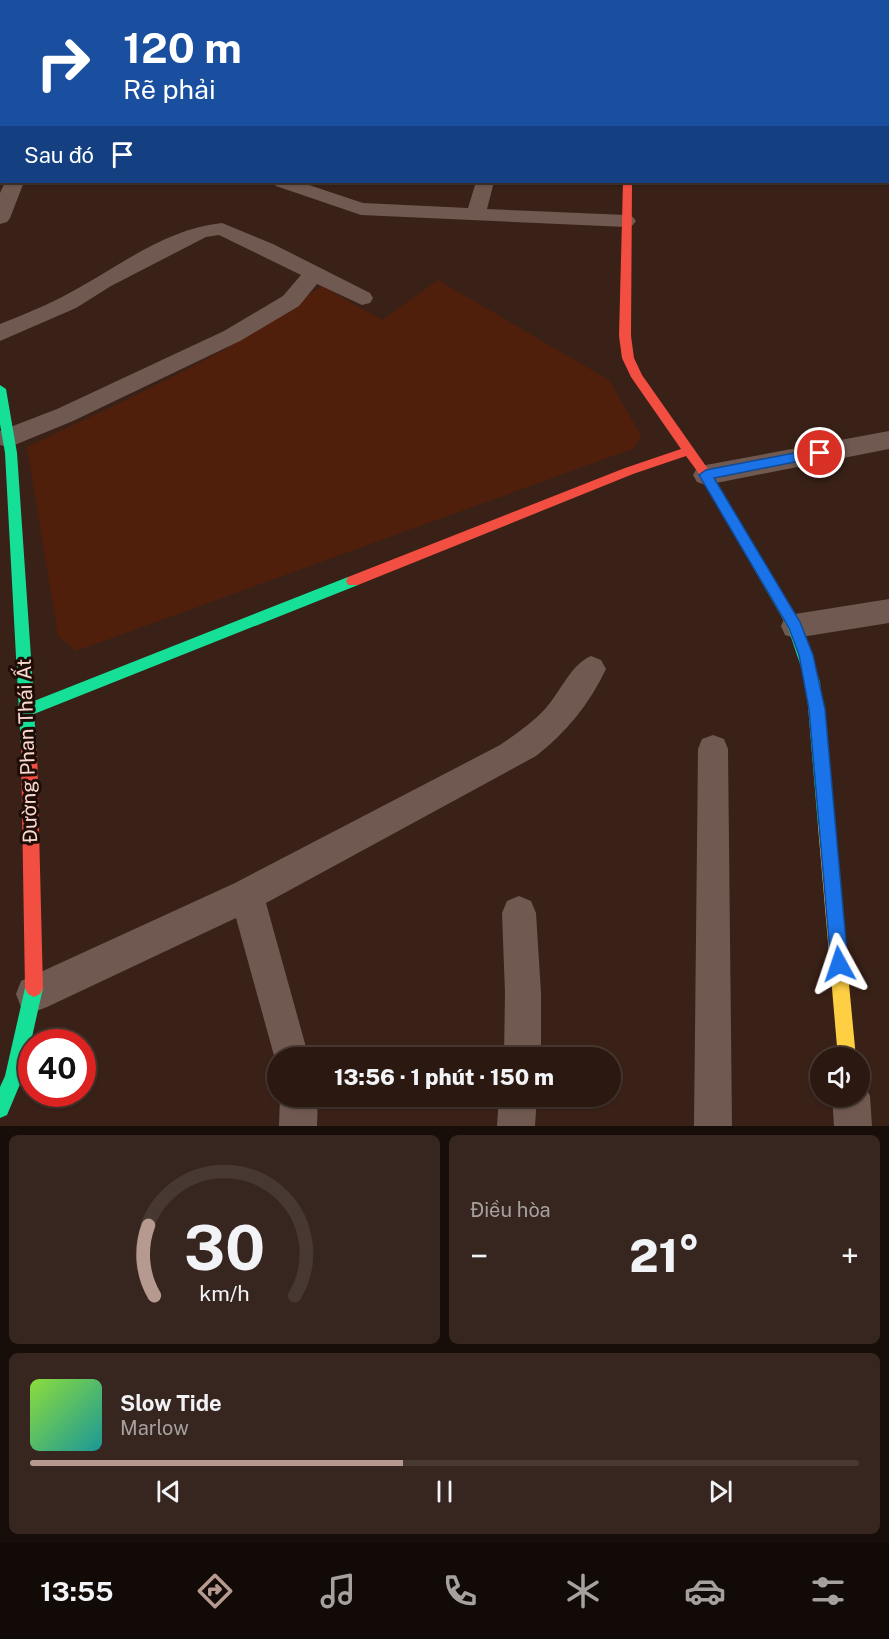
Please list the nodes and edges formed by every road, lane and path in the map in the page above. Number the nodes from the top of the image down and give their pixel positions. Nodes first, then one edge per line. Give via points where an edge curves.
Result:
1 (14, 183) edge
2 (286, 183) edge
3 (485, 183) edge
4 (627, 183) edge
5 (476, 213) junction
6 (0, 218) edge
7 (626, 221) junction
8 (314, 273) junction
9 (362, 298) dead end
10 (0, 333) edge
11 (0, 388) edge
12 (8, 438) junction
13 (889, 440) edge
14 (688, 452) junction
15 (706, 475) junction
16 (9, 595) edge
17 (889, 611) edge
18 (795, 626) junction
19 (591, 669) dead end
20 (28, 710) junction
21 (713, 749) dead end
22 (247, 896) junction
23 (519, 913) dead end
24 (34, 994) junction
25 (288, 1047) edge
26 (522, 1047) edge
27 (847, 1047) edge
28 (299, 1107) edge
29 (517, 1107) edge
30 (852, 1107) edge
31 (0, 1108) edge
32 (298, 1126) edge
33 (516, 1126) edge
34 (713, 1126) edge
35 (854, 1126) edge

1 - 6 street
2 - 5 street via 361,209
3 - 5 street
4 - 7 street
5 - 7 street
7 - 14 street via 628,358
8 - 9 street
8 - 10 street via 222,229 202,231 103,280 68,303
8 - 12 street via 291,301 232,336
11 - 12 street, Đường Phan Thái Ất
12 - 16 street, Đường Phan Thái Ất
13 - 15 street
14 - 15 street
14 - 20 street via 618,476
15 - 18 street
16 - 20 street, Đường Phan Thái Ất
17 - 18 street
18 - 27 street via 806,655 817,709
19 - 22 street via 566,709 535,740
20 - 24 street, Đường Phan Thái Ất
21 - 34 street
22 - 24 street
22 - 25 street
23 - 26 street via 524,993
24 - 31 street, Đường Phan Thái Ất via 15,1077
28 - 32 street
29 - 33 street
30 - 35 street

